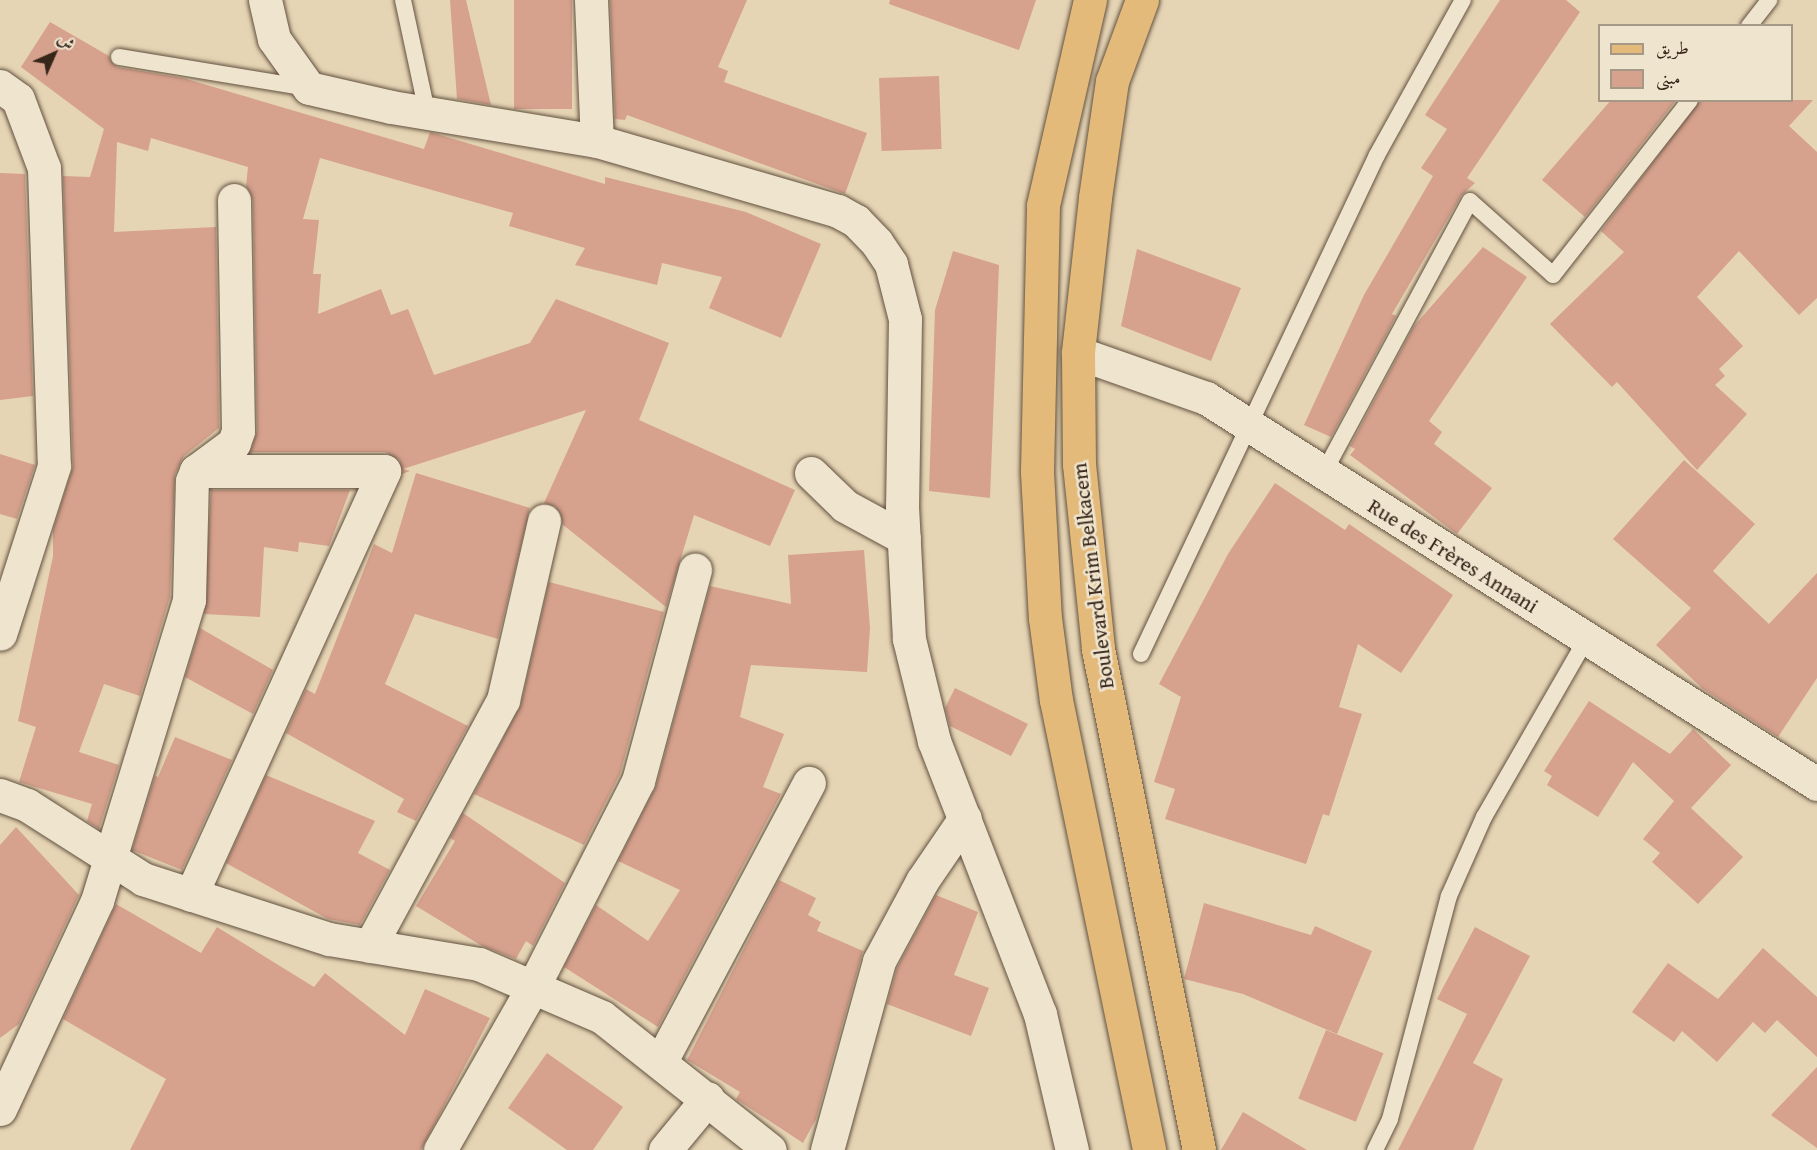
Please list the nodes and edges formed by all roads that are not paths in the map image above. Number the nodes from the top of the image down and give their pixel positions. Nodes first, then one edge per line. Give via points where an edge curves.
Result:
1 (265, 0) edge
2 (402, 0) edge
3 (591, 0) edge
4 (1090, 0) edge
5 (1142, 0) edge
6 (1463, 0) edge
7 (1769, 0) edge
8 (1751, 24) edge
9 (119, 57) dead end
10 (0, 86) edge
11 (309, 88) junction
12 (1688, 102) edge
13 (427, 112) junction
14 (597, 141) junction
15 (234, 200) dead end
16 (1078, 353) junction
17 (1249, 424) junction
18 (196, 471) junction
19 (810, 473) dead end
20 (1323, 474) junction
21 (544, 521) dead end
22 (904, 538) junction
23 (695, 570) dead end
24 (0, 634) edge
25 (1587, 639) junction
26 (1141, 654) dead end
27 (809, 783) dead end
28 (1817, 784) edge
29 (0, 795) edge
30 (965, 818) junction
31 (109, 857) junction
32 (190, 894) junction
33 (370, 946) junction
34 (533, 987) junction
35 (661, 1061) junction
36 (3, 1092) edge
37 (708, 1098) junction
38 (440, 1150) edge
39 (665, 1150) edge
40 (770, 1150) edge
41 (827, 1150) edge
42 (1072, 1150) edge
43 (1149, 1150) edge
44 (1199, 1150) edge
45 (1375, 1150) edge

1 - 11 street via 274,39
2 - 13 lane
3 - 14 street
4 - 43 main road, Boulevard Krim Belkacem via 1043,206 1037,472 1045,618 1056,700
5 - 16 main road, Boulevard Krim Belkacem via 1112,81
6 - 17 lane via 1377,155
7 - 8 lane
9 - 11 lane
10 - 24 street via 18,99 44,168 54,466
11 - 13 street
12 - 20 lane via 1553,275 1470,201
13 - 14 street
14 - 22 street via 838,211 856,221 877,243 891,264 905,319
15 - 18 street via 238,431 234,443
16 - 17 street, Rue des Frères Annani via 1206,398
16 - 44 main road, Boulevard Krim Belkacem via 1079,464 1098,649
17 - 20 street, Rue des Frères Annani
17 - 26 lane
18 - 31 street via 189,600
18 - 32 street via 384,471
19 - 22 street via 845,506
20 - 25 street, Rue des Frères Annani
21 - 33 street via 503,700
22 - 30 street via 909,639 934,741
23 - 34 street via 638,781
25 - 28 street, Rue des Frères Annani
25 - 45 lane via 1484,817 1449,896 1390,1119
27 - 35 street
29 - 31 street via 27,805
30 - 41 street via 922,881 879,961
30 - 42 street via 1040,1014
31 - 32 street via 143,879
31 - 36 street via 97,901
32 - 33 street via 328,939
33 - 34 street via 479,964
34 - 35 street via 602,1017
34 - 38 street
35 - 37 street
37 - 39 street
37 - 40 street

